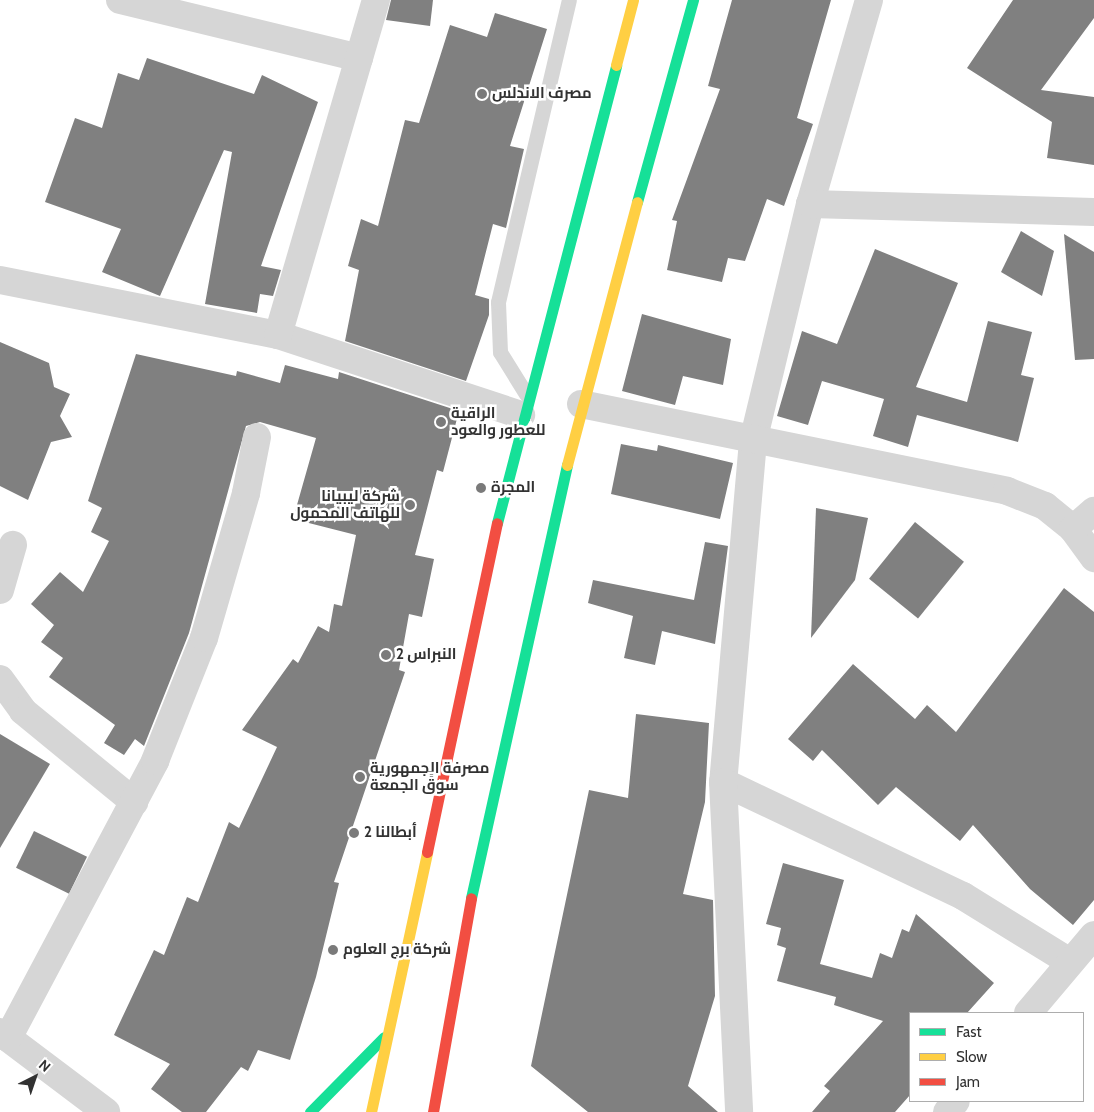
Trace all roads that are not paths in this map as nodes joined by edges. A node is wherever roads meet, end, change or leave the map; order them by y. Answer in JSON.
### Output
{"nodes":[{"id":1,"x":120,"y":0,"type":"edge"},
{"id":2,"x":376,"y":0,"type":"edge"},
{"id":3,"x":569,"y":0,"type":"edge"},
{"id":4,"x":633,"y":0,"type":"edge"},
{"id":5,"x":693,"y":0,"type":"edge"},
{"id":6,"x":869,"y":0,"type":"edge"},
{"id":7,"x":359,"y":58,"type":"junction"},
{"id":8,"x":810,"y":204,"type":"junction"},
{"id":9,"x":1094,"y":212,"type":"edge"},
{"id":10,"x":0,"y":280,"type":"edge"},
{"id":11,"x":278,"y":335,"type":"junction"},
{"id":12,"x":524,"y":404,"type":"junction"},
{"id":13,"x":581,"y":404,"type":"junction"},
{"id":14,"x":257,"y":437,"type":"dead end"},
{"id":15,"x":753,"y":440,"type":"junction"},
{"id":16,"x":1094,"y":511,"type":"edge"},
{"id":17,"x":1073,"y":529,"type":"junction"},
{"id":18,"x":13,"y":545,"type":"dead end"},
{"id":19,"x":1094,"y":558,"type":"edge"},
{"id":20,"x":0,"y":590,"type":"edge"},
{"id":21,"x":0,"y":679,"type":"edge"},
{"id":22,"x":723,"y":782,"type":"junction"},
{"id":23,"x":134,"y":802,"type":"junction"},
{"id":24,"x":1094,"y":935,"type":"edge"},
{"id":25,"x":1070,"y":962,"type":"junction"},
{"id":26,"x":1029,"y":1012,"type":"edge"},
{"id":27,"x":4,"y":1035,"type":"edge"},
{"id":28,"x":384,"y":1037,"type":"junction"},
{"id":29,"x":955,"y":1102,"type":"edge"},
{"id":30,"x":106,"y":1112,"type":"edge"},
{"id":31,"x":310,"y":1112,"type":"edge"},
{"id":32,"x":371,"y":1112,"type":"edge"},
{"id":33,"x":433,"y":1112,"type":"edge"},
{"id":34,"x":739,"y":1112,"type":"edge"},
{"id":35,"x":947,"y":1112,"type":"edge"}],
"edges":[{"from":1,"to":7,"type":"street"},
{"from":2,"to":7,"type":"street"},
{"from":3,"to":12,"type":"lane"},
{"from":4,"to":12,"type":"main road"},
{"from":5,"to":13,"type":"main road"},
{"from":6,"to":8,"type":"street"},
{"from":7,"to":11,"type":"street"},
{"from":8,"to":9,"type":"street"},
{"from":8,"to":15,"type":"street"},
{"from":10,"to":11,"type":"street"},
{"from":11,"to":12,"type":"street"},
{"from":12,"to":28,"type":"main road"},
{"from":13,"to":15,"type":"street"},
{"from":13,"to":33,"type":"main road"},
{"from":14,"to":23,"type":"street"},
{"from":15,"to":17,"type":"street"},
{"from":15,"to":22,"type":"street"},
{"from":16,"to":17,"type":"street"},
{"from":17,"to":19,"type":"street"},
{"from":18,"to":20,"type":"street"},
{"from":21,"to":23,"type":"street"},
{"from":22,"to":25,"type":"street"},
{"from":22,"to":34,"type":"street"},
{"from":23,"to":27,"type":"street"},
{"from":24,"to":25,"type":"street"},
{"from":25,"to":26,"type":"street"},
{"from":27,"to":30,"type":"street"},
{"from":28,"to":31,"type":"main road"},
{"from":28,"to":32,"type":"main road"},
{"from":29,"to":35,"type":"street"}]}
